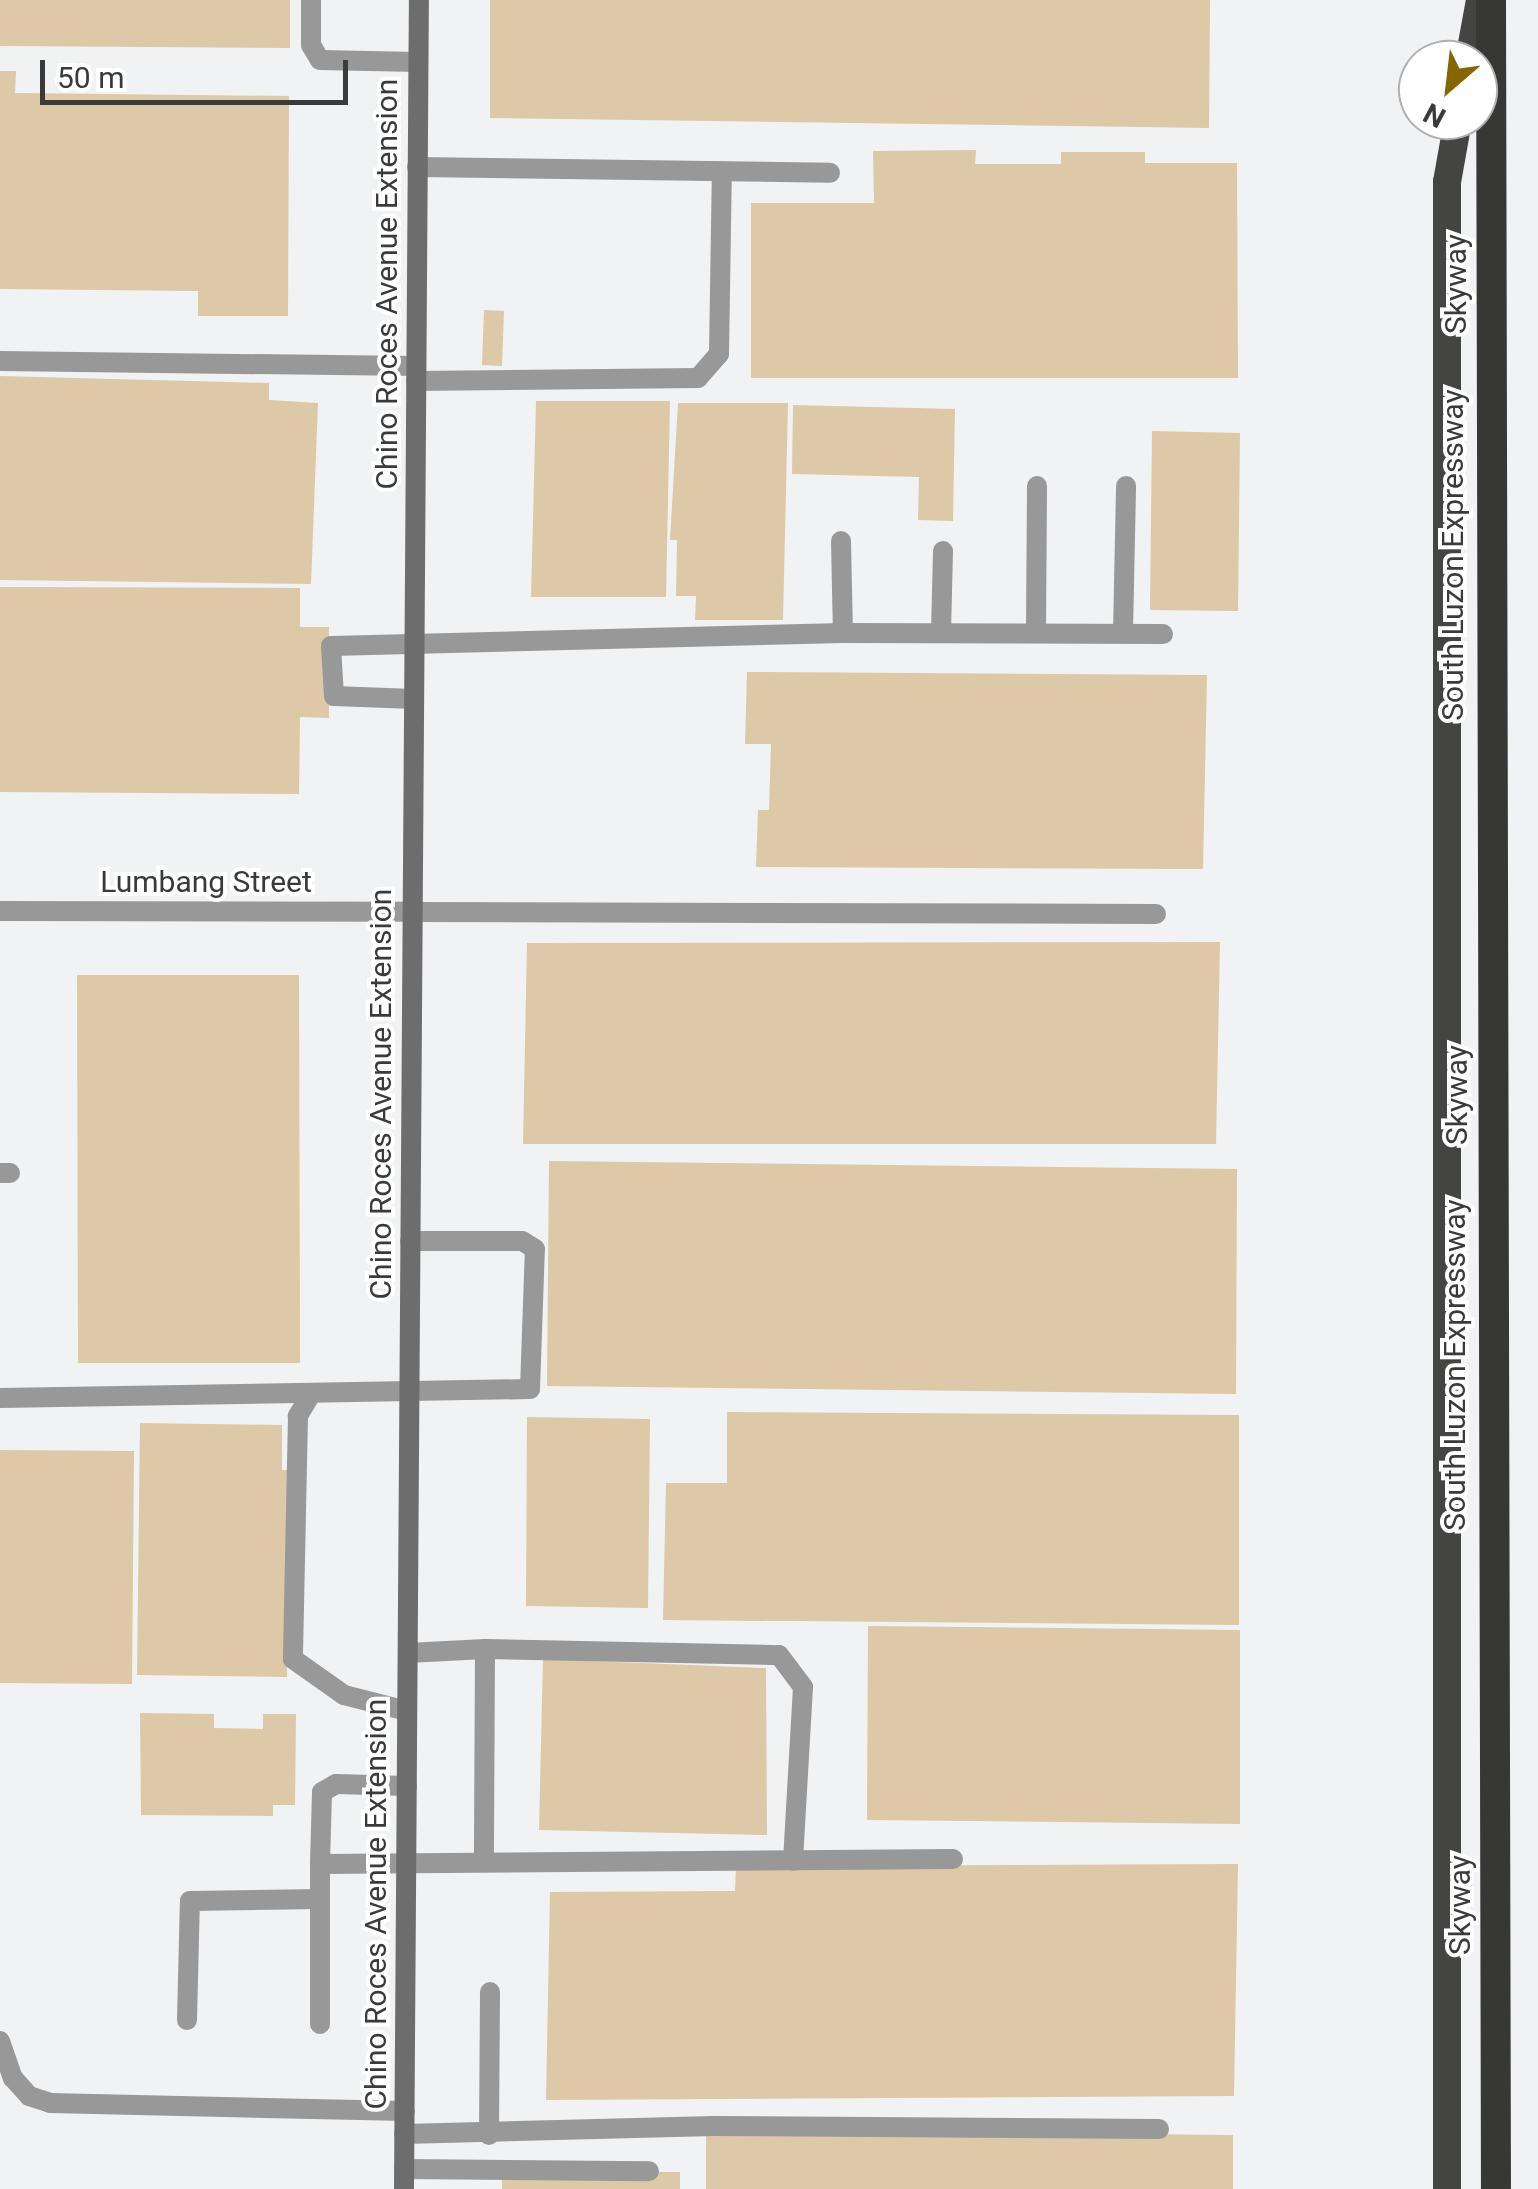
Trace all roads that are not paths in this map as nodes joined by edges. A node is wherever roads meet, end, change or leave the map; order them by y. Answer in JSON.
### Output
{"nodes":[{"id":1,"x":311,"y":0,"type":"edge"},
{"id":2,"x":419,"y":0,"type":"edge"},
{"id":3,"x":1485,"y":0,"type":"edge"},
{"id":4,"x":1474,"y":40,"type":"edge"},
{"id":5,"x":418,"y":62,"type":"junction"},
{"id":6,"x":1454,"y":140,"type":"edge"},
{"id":7,"x":417,"y":167,"type":"junction"},
{"id":8,"x":722,"y":172,"type":"junction"},
{"id":9,"x":830,"y":172,"type":"dead end"},
{"id":10,"x":0,"y":361,"type":"edge"},
{"id":11,"x":416,"y":373,"type":"junction"},
{"id":12,"x":1038,"y":486,"type":"dead end"},
{"id":13,"x":1126,"y":486,"type":"dead end"},
{"id":14,"x":841,"y":541,"type":"dead end"},
{"id":15,"x":943,"y":551,"type":"dead end"},
{"id":16,"x":1036,"y":630,"type":"junction"},
{"id":17,"x":1122,"y":632,"type":"junction"},
{"id":18,"x":843,"y":633,"type":"junction"},
{"id":19,"x":941,"y":633,"type":"junction"},
{"id":20,"x":1163,"y":634,"type":"dead end"},
{"id":21,"x":414,"y":641,"type":"junction"},
{"id":22,"x":414,"y":699,"type":"junction"},
{"id":23,"x":0,"y":912,"type":"edge"},
{"id":24,"x":412,"y":912,"type":"junction"},
{"id":25,"x":1156,"y":914,"type":"dead end"},
{"id":26,"x":410,"y":1240,"type":"junction"},
{"id":27,"x":310,"y":1394,"type":"junction"},
{"id":28,"x":409,"y":1394,"type":"junction"},
{"id":29,"x":0,"y":1398,"type":"edge"},
{"id":30,"x":485,"y":1650,"type":"junction"},
{"id":31,"x":408,"y":1653,"type":"junction"},
{"id":32,"x":407,"y":1711,"type":"junction"},
{"id":33,"x":407,"y":1786,"type":"junction"},
{"id":34,"x":953,"y":1859,"type":"dead end"},
{"id":35,"x":794,"y":1860,"type":"junction"},
{"id":36,"x":484,"y":1861,"type":"junction"},
{"id":37,"x":320,"y":1864,"type":"junction"},
{"id":38,"x":407,"y":1864,"type":"junction"},
{"id":39,"x":320,"y":1899,"type":"junction"},
{"id":40,"x":490,"y":1992,"type":"dead end"},
{"id":41,"x":187,"y":2020,"type":"dead end"},
{"id":42,"x":320,"y":2024,"type":"dead end"},
{"id":43,"x":0,"y":2041,"type":"edge"},
{"id":44,"x":405,"y":2110,"type":"junction"},
{"id":45,"x":1159,"y":2129,"type":"dead end"},
{"id":46,"x":404,"y":2134,"type":"junction"},
{"id":47,"x":489,"y":2135,"type":"junction"},
{"id":48,"x":648,"y":2172,"type":"dead end"},
{"id":49,"x":404,"y":2179,"type":"edge"},
{"id":50,"x":1447,"y":2189,"type":"edge"},
{"id":51,"x":1493,"y":2189,"type":"edge"}],
"edges":[{"from":1,"to":5,"type":"street"},
{"from":2,"to":5,"type":"main road","name":"Chino Roces Avenue Extension"},
{"from":3,"to":4,"type":"highway"},
{"from":3,"to":51,"type":"highway","name":"Skyway"},
{"from":5,"to":7,"type":"main road","name":"Chino Roces Avenue Extension"},
{"from":6,"to":50,"type":"highway"},
{"from":7,"to":8,"type":"street"},
{"from":7,"to":11,"type":"main road","name":"Chino Roces Avenue Extension"},
{"from":8,"to":9,"type":"street"},
{"from":8,"to":11,"type":"street"},
{"from":10,"to":11,"type":"street"},
{"from":11,"to":21,"type":"main road","name":"Chino Roces Avenue Extension"},
{"from":12,"to":16,"type":"street"},
{"from":13,"to":17,"type":"street"},
{"from":14,"to":18,"type":"street"},
{"from":15,"to":19,"type":"street"},
{"from":16,"to":17,"type":"street"},
{"from":16,"to":19,"type":"street"},
{"from":17,"to":20,"type":"street"},
{"from":18,"to":19,"type":"street"},
{"from":18,"to":21,"type":"street"},
{"from":21,"to":22,"type":"main road","name":"Chino Roces Avenue Extension"},
{"from":21,"to":22,"type":"street"},
{"from":22,"to":24,"type":"main road","name":"Chino Roces Avenue Extension"},
{"from":23,"to":24,"type":"street","name":"Lumbang Street"},
{"from":24,"to":25,"type":"street","name":"Lumbang Street"},
{"from":24,"to":26,"type":"main road","name":"Chino Roces Avenue Extension"},
{"from":26,"to":28,"type":"main road","name":"Chino Roces Avenue Extension"},
{"from":26,"to":28,"type":"street"},
{"from":27,"to":28,"type":"street"},
{"from":27,"to":29,"type":"street"},
{"from":27,"to":32,"type":"street"},
{"from":28,"to":31,"type":"main road","name":"Chino Roces Avenue Extension"},
{"from":30,"to":31,"type":"street"},
{"from":30,"to":35,"type":"street"},
{"from":30,"to":36,"type":"street"},
{"from":31,"to":32,"type":"main road","name":"Chino Roces Avenue Extension"},
{"from":32,"to":33,"type":"main road","name":"Chino Roces Avenue Extension"},
{"from":33,"to":37,"type":"street"},
{"from":33,"to":38,"type":"main road","name":"Chino Roces Avenue Extension"},
{"from":34,"to":35,"type":"street"},
{"from":35,"to":36,"type":"street"},
{"from":36,"to":38,"type":"street"},
{"from":37,"to":38,"type":"street"},
{"from":37,"to":39,"type":"street"},
{"from":38,"to":44,"type":"main road","name":"Chino Roces Avenue Extension"},
{"from":39,"to":41,"type":"street"},
{"from":39,"to":42,"type":"street"},
{"from":40,"to":47,"type":"street"},
{"from":43,"to":44,"type":"street"},
{"from":44,"to":46,"type":"main road","name":"Chino Roces Avenue Extension"},
{"from":45,"to":47,"type":"street"},
{"from":46,"to":47,"type":"street"},
{"from":46,"to":49,"type":"main road","name":"Chino Roces Avenue Extension"},
{"from":48,"to":49,"type":"street"}]}
